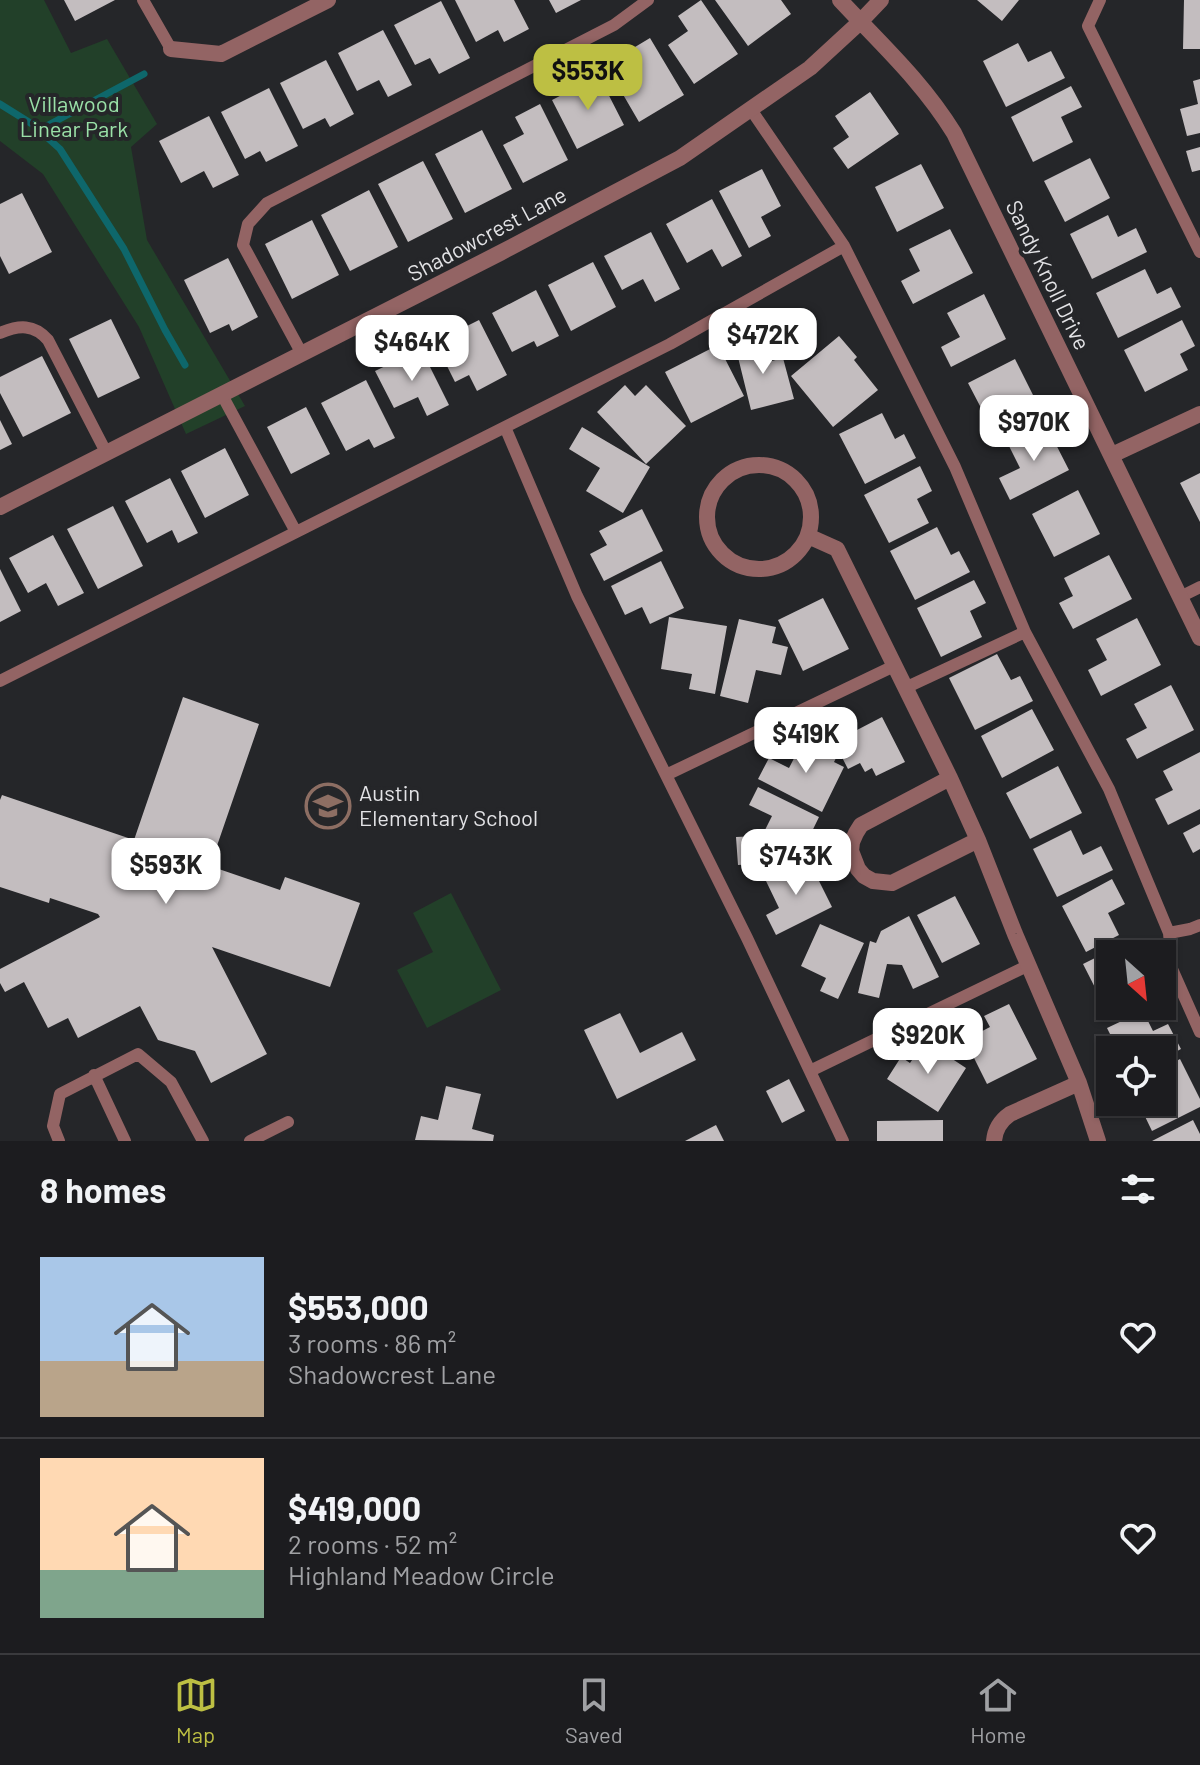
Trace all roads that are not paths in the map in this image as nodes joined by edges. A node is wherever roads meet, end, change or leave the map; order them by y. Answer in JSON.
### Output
{"nodes":[{"id":1,"x":143,"y":0,"type":"edge"},
{"id":2,"x":328,"y":0,"type":"edge"},
{"id":3,"x":648,"y":0,"type":"edge"},
{"id":4,"x":840,"y":0,"type":"edge"},
{"id":5,"x":881,"y":0,"type":"edge"},
{"id":6,"x":1100,"y":0,"type":"edge"},
{"id":7,"x":860,"y":22,"type":"junction"},
{"id":8,"x":171,"y":49,"type":"joint"},
{"id":9,"x":750,"y":108,"type":"junction"},
{"id":10,"x":844,"y":246,"type":"junction"},
{"id":11,"x":1200,"y":252,"type":"edge"},
{"id":12,"x":0,"y":333,"type":"edge"},
{"id":13,"x":302,"y":354,"type":"junction"},
{"id":14,"x":222,"y":395,"type":"junction"},
{"id":15,"x":1200,"y":414,"type":"edge"},
{"id":16,"x":505,"y":427,"type":"junction"},
{"id":17,"x":107,"y":454,"type":"junction"},
{"id":18,"x":1112,"y":455,"type":"junction"},
{"id":19,"x":0,"y":507,"type":"edge"},
{"id":20,"x":296,"y":532,"type":"junction"},
{"id":21,"x":808,"y":536,"type":"junction"},
{"id":22,"x":1200,"y":587,"type":"edge"},
{"id":23,"x":1180,"y":597,"type":"junction"},
{"id":24,"x":1025,"y":632,"type":"junction"},
{"id":25,"x":1200,"y":638,"type":"edge"},
{"id":26,"x":894,"y":666,"type":"junction"},
{"id":27,"x":0,"y":681,"type":"edge"},
{"id":28,"x":905,"y":688,"type":"junction"},
{"id":29,"x":666,"y":775,"type":"junction"},
{"id":30,"x":950,"y":778,"type":"junction"},
{"id":31,"x":978,"y":840,"type":"junction"},
{"id":32,"x":1200,"y":925,"type":"edge"},
{"id":33,"x":1169,"y":933,"type":"junction"},
{"id":34,"x":1029,"y":965,"type":"junction"},
{"id":35,"x":1200,"y":1032,"type":"edge"},
{"id":36,"x":810,"y":1071,"type":"junction"},
{"id":37,"x":94,"y":1075,"type":"junction"},
{"id":38,"x":1079,"y":1083,"type":"junction"},
{"id":39,"x":288,"y":1122,"type":"dead end"},
{"id":40,"x":59,"y":1141,"type":"edge"},
{"id":41,"x":125,"y":1141,"type":"edge"},
{"id":42,"x":203,"y":1141,"type":"edge"},
{"id":43,"x":250,"y":1141,"type":"edge"},
{"id":44,"x":843,"y":1141,"type":"edge"},
{"id":45,"x":994,"y":1141,"type":"edge"},
{"id":46,"x":1098,"y":1141,"type":"edge"}],
"edges":[{"from":1,"to":8,"type":"lane"},
{"from":2,"to":8,"type":"street"},
{"from":3,"to":13,"type":"lane"},
{"from":4,"to":7,"type":"street","name":"Sandy Knoll Drive"},
{"from":5,"to":7,"type":"street","name":"Shadowcrest Lane"},
{"from":6,"to":11,"type":"lane"},
{"from":7,"to":9,"type":"street","name":"Shadowcrest Lane"},
{"from":7,"to":18,"type":"street","name":"Sandy Knoll Drive"},
{"from":9,"to":10,"type":"lane"},
{"from":9,"to":13,"type":"street","name":"Shadowcrest Lane"},
{"from":10,"to":16,"type":"lane"},
{"from":10,"to":24,"type":"lane"},
{"from":12,"to":17,"type":"lane"},
{"from":13,"to":14,"type":"street","name":"Shadowcrest Lane"},
{"from":14,"to":17,"type":"street","name":"Shadowcrest Lane"},
{"from":14,"to":20,"type":"lane"},
{"from":15,"to":18,"type":"street"},
{"from":16,"to":20,"type":"lane"},
{"from":16,"to":29,"type":"lane"},
{"from":17,"to":19,"type":"street","name":"Shadowcrest Lane"},
{"from":18,"to":23,"type":"street","name":"Sandy Knoll Drive"},
{"from":20,"to":27,"type":"lane"},
{"from":21,"to":21,"type":"street"},
{"from":21,"to":26,"type":"street"},
{"from":22,"to":23,"type":"lane"},
{"from":23,"to":25,"type":"street","name":"Sandy Knoll Drive"},
{"from":24,"to":28,"type":"lane"},
{"from":24,"to":33,"type":"lane"},
{"from":26,"to":28,"type":"street"},
{"from":26,"to":29,"type":"lane"},
{"from":28,"to":30,"type":"street"},
{"from":29,"to":36,"type":"lane"},
{"from":30,"to":31,"type":"street"},
{"from":30,"to":31,"type":"street"},
{"from":31,"to":34,"type":"street"},
{"from":32,"to":33,"type":"lane"},
{"from":33,"to":35,"type":"lane"},
{"from":34,"to":36,"type":"lane"},
{"from":34,"to":38,"type":"street"},
{"from":36,"to":44,"type":"lane"},
{"from":37,"to":40,"type":"lane"},
{"from":37,"to":41,"type":"lane"},
{"from":37,"to":42,"type":"lane"},
{"from":38,"to":45,"type":"street"},
{"from":38,"to":46,"type":"street"},
{"from":39,"to":43,"type":"lane"}]}
